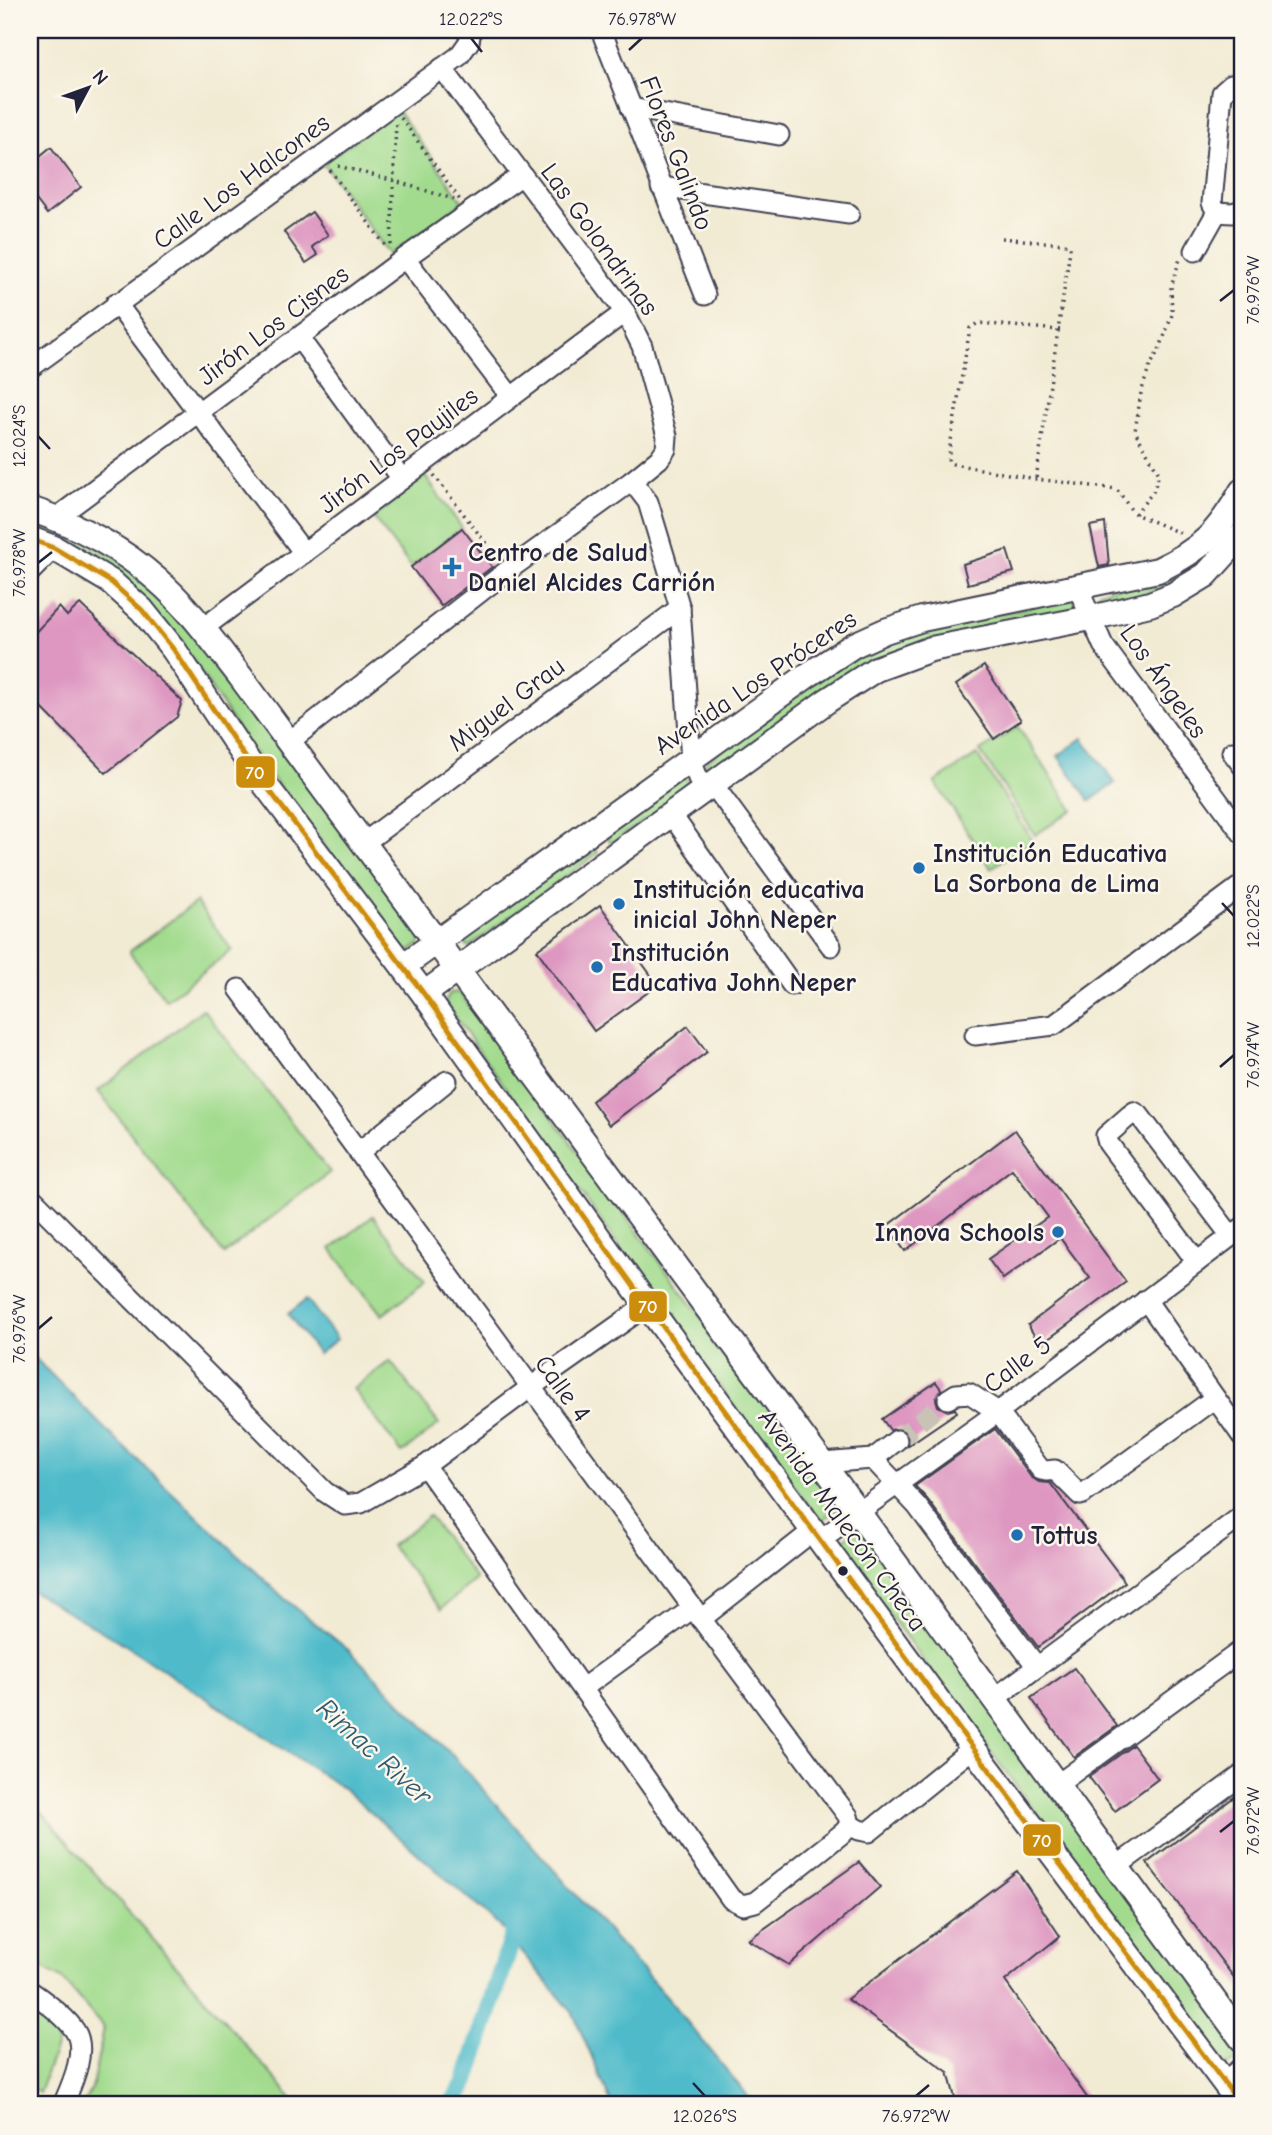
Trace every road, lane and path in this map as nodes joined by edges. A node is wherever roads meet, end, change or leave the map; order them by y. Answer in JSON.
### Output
{"nodes":[{"id":1,"x":471,"y":30,"type":"edge"},
{"id":2,"x":601,"y":30,"type":"edge"},
{"id":3,"x":442,"y":68,"type":"junction"},
{"id":4,"x":1242,"y":83,"type":"edge"},
{"id":5,"x":631,"y":108,"type":"junction"},
{"id":6,"x":779,"y":135,"type":"dead end"},
{"id":7,"x":522,"y":175,"type":"junction"},
{"id":8,"x":395,"y":181,"type":"junction"},
{"id":9,"x":662,"y":187,"type":"junction"},
{"id":10,"x":461,"y":201,"type":"junction"},
{"id":11,"x":451,"y":209,"type":"dead end"},
{"id":12,"x":1242,"y":210,"type":"edge"},
{"id":13,"x":1217,"y":212,"type":"junction"},
{"id":14,"x":849,"y":214,"type":"dead end"},
{"id":15,"x":1002,"y":238,"type":"dead end"},
{"id":16,"x":1189,"y":250,"type":"joint"},
{"id":17,"x":405,"y":258,"type":"junction"},
{"id":18,"x":705,"y":295,"type":"dead end"},
{"id":19,"x":116,"y":303,"type":"junction"},
{"id":20,"x":625,"y":312,"type":"junction"},
{"id":21,"x":1060,"y":330,"type":"junction"},
{"id":22,"x":299,"y":338,"type":"junction"},
{"id":23,"x":30,"y":368,"type":"edge"},
{"id":24,"x":511,"y":397,"type":"junction"},
{"id":25,"x":199,"y":412,"type":"junction"},
{"id":26,"x":424,"y":463,"type":"junction"},
{"id":27,"x":402,"y":479,"type":"junction"},
{"id":28,"x":1036,"y":479,"type":"junction"},
{"id":29,"x":632,"y":481,"type":"junction"},
{"id":30,"x":1242,"y":491,"type":"edge"},
{"id":31,"x":30,"y":509,"type":"edge"},
{"id":32,"x":1135,"y":514,"type":"junction"},
{"id":33,"x":56,"y":518,"type":"junction"},
{"id":34,"x":1242,"y":536,"type":"edge"},
{"id":35,"x":30,"y":539,"type":"edge"},
{"id":36,"x":1205,"y":542,"type":"junction"},
{"id":37,"x":54,"y":548,"type":"junction"},
{"id":38,"x":304,"y":553,"type":"junction"},
{"id":39,"x":507,"y":571,"type":"junction"},
{"id":40,"x":30,"y":572,"type":"edge"},
{"id":41,"x":1078,"y":588,"type":"junction"},
{"id":42,"x":680,"y":607,"type":"junction"},
{"id":43,"x":1091,"y":618,"type":"junction"},
{"id":44,"x":202,"y":629,"type":"junction"},
{"id":45,"x":290,"y":741,"type":"junction"},
{"id":46,"x":691,"y":760,"type":"junction"},
{"id":47,"x":708,"y":787,"type":"junction"},
{"id":48,"x":671,"y":814,"type":"junction"},
{"id":49,"x":1239,"y":822,"type":"edge"},
{"id":50,"x":593,"y":830,"type":"junction"},
{"id":51,"x":365,"y":842,"type":"junction"},
{"id":52,"x":611,"y":857,"type":"junction"},
{"id":53,"x":1242,"y":885,"type":"edge"},
{"id":54,"x":438,"y":942,"type":"junction"},
{"id":55,"x":831,"y":946,"type":"dead end"},
{"id":56,"x":403,"y":966,"type":"junction"},
{"id":57,"x":457,"y":968,"type":"junction"},
{"id":58,"x":792,"y":985,"type":"dead end"},
{"id":59,"x":239,"y":989,"type":"dead end"},
{"id":60,"x":424,"y":994,"type":"junction"},
{"id":61,"x":975,"y":1035,"type":"dead end"},
{"id":62,"x":447,"y":1081,"type":"dead end"},
{"id":63,"x":359,"y":1152,"type":"junction"},
{"id":64,"x":30,"y":1196,"type":"edge"},
{"id":65,"x":1237,"y":1232,"type":"edge"},
{"id":66,"x":1196,"y":1262,"type":"junction"},
{"id":67,"x":1146,"y":1300,"type":"junction"},
{"id":68,"x":647,"y":1305,"type":"junction"},
{"id":69,"x":531,"y":1387,"type":"junction"},
{"id":70,"x":1215,"y":1398,"type":"junction"},
{"id":71,"x":948,"y":1399,"type":"tunnel mouth"},
{"id":72,"x":998,"y":1412,"type":"junction"},
{"id":73,"x":1242,"y":1436,"type":"edge"},
{"id":74,"x":897,"y":1440,"type":"tunnel mouth"},
{"id":75,"x":873,"y":1459,"type":"junction"},
{"id":76,"x":822,"y":1463,"type":"junction"},
{"id":77,"x":425,"y":1466,"type":"junction"},
{"id":78,"x":896,"y":1483,"type":"junction"},
{"id":79,"x":858,"y":1512,"type":"junction"},
{"id":80,"x":1242,"y":1516,"type":"edge"},
{"id":81,"x":817,"y":1535,"type":"junction"},
{"id":82,"x":697,"y":1614,"type":"junction"},
{"id":83,"x":1242,"y":1650,"type":"edge"},
{"id":84,"x":1037,"y":1667,"type":"junction"},
{"id":85,"x":583,"y":1688,"type":"junction"},
{"id":86,"x":995,"y":1698,"type":"junction"},
{"id":87,"x":974,"y":1748,"type":"junction"},
{"id":88,"x":1242,"y":1775,"type":"edge"},
{"id":89,"x":1058,"y":1784,"type":"junction"},
{"id":90,"x":849,"y":1820,"type":"junction"},
{"id":91,"x":1117,"y":1866,"type":"junction"},
{"id":92,"x":30,"y":1991,"type":"edge"},
{"id":93,"x":1242,"y":2039,"type":"edge"},
{"id":94,"x":1233,"y":2074,"type":"edge"},
{"id":95,"x":62,"y":2105,"type":"edge"},
{"id":96,"x":1241,"y":2105,"type":"edge"}],
"edges":[{"from":1,"to":3,"type":"street","name":"Calle Los Halcones"},
{"from":2,"to":5,"type":"street","name":"Flores Galindo"},
{"from":3,"to":7,"type":"street","name":"Las Golondrinas"},
{"from":3,"to":19,"type":"street","name":"Calle Los Halcones"},
{"from":4,"to":13,"type":"street"},
{"from":5,"to":6,"type":"street"},
{"from":5,"to":9,"type":"street","name":"Flores Galindo"},
{"from":7,"to":17,"type":"street","name":"Jirón Los Cisnes"},
{"from":7,"to":20,"type":"street","name":"Las Golondrinas"},
{"from":8,"to":8,"type":"path"},
{"from":8,"to":10,"type":"path"},
{"from":8,"to":10,"type":"path"},
{"from":9,"to":14,"type":"street"},
{"from":9,"to":18,"type":"street","name":"Flores Galindo"},
{"from":10,"to":11,"type":"path"},
{"from":12,"to":13,"type":"street"},
{"from":13,"to":16,"type":"street"},
{"from":15,"to":21,"type":"path"},
{"from":16,"to":32,"type":"path"},
{"from":17,"to":22,"type":"street","name":"Jirón Los Cisnes"},
{"from":17,"to":24,"type":"street"},
{"from":19,"to":23,"type":"street","name":"Calle Los Halcones"},
{"from":19,"to":25,"type":"street"},
{"from":20,"to":24,"type":"street","name":"Jirón Los Paujiles"},
{"from":20,"to":29,"type":"street","name":"Las Golondrinas"},
{"from":21,"to":28,"type":"path"},
{"from":21,"to":28,"type":"path"},
{"from":22,"to":25,"type":"street","name":"Jirón Los Cisnes"},
{"from":22,"to":27,"type":"street"},
{"from":24,"to":26,"type":"street","name":"Jirón Los Paujiles"},
{"from":25,"to":33,"type":"street","name":"Jirón Los Cisnes"},
{"from":25,"to":38,"type":"street"},
{"from":26,"to":27,"type":"street","name":"Jirón Los Paujiles"},
{"from":26,"to":39,"type":"path"},
{"from":27,"to":38,"type":"street","name":"Jirón Los Paujiles"},
{"from":28,"to":32,"type":"path"},
{"from":29,"to":39,"type":"street"},
{"from":29,"to":42,"type":"street"},
{"from":30,"to":36,"type":"main road","name":"Avenida Los Próceres"},
{"from":31,"to":33,"type":"main road","name":"Avenida Malecón Checa"},
{"from":32,"to":36,"type":"path"},
{"from":33,"to":44,"type":"main road","name":"Avenida Malecón Checa"},
{"from":34,"to":43,"type":"main road"},
{"from":35,"to":37,"type":"main road","name":"Avenida Malecón Checa"},
{"from":36,"to":41,"type":"main road","name":"Avenida Los Próceres"},
{"from":37,"to":40,"type":"street"},
{"from":37,"to":56,"type":"main road","name":"Avenida Malecón Checa"},
{"from":38,"to":44,"type":"street","name":"Jirón Los Paujiles"},
{"from":39,"to":45,"type":"street"},
{"from":41,"to":43,"type":"street","name":"Los Ángeles"},
{"from":41,"to":46,"type":"main road","name":"Avenida Los Próceres"},
{"from":42,"to":46,"type":"street"},
{"from":42,"to":51,"type":"street","name":"Miguel Grau"},
{"from":43,"to":47,"type":"main road"},
{"from":43,"to":49,"type":"street","name":"Los Ángeles"},
{"from":44,"to":45,"type":"main road","name":"Avenida Malecón Checa"},
{"from":45,"to":51,"type":"main road","name":"Avenida Malecón Checa"},
{"from":46,"to":47,"type":"street"},
{"from":46,"to":50,"type":"main road","name":"Avenida Los Próceres"},
{"from":47,"to":48,"type":"main road"},
{"from":47,"to":55,"type":"street"},
{"from":48,"to":52,"type":"main road"},
{"from":48,"to":58,"type":"street"},
{"from":50,"to":52,"type":"main road"},
{"from":50,"to":54,"type":"main road","name":"Avenida Los Próceres"},
{"from":51,"to":54,"type":"main road","name":"Avenida Malecón Checa"},
{"from":52,"to":57,"type":"main road"},
{"from":53,"to":61,"type":"street"},
{"from":54,"to":56,"type":"main road","name":"Avenida Los Próceres"},
{"from":54,"to":57,"type":"main road","name":"Avenida Malecón Checa"},
{"from":56,"to":60,"type":"main road","name":"Avenida Malecón Checa"},
{"from":57,"to":60,"type":"main road"},
{"from":57,"to":76,"type":"main road","name":"Avenida Malecón Checa"},
{"from":59,"to":63,"type":"street","name":"Calle 4"},
{"from":60,"to":68,"type":"main road","name":"Avenida Malecón Checa"},
{"from":62,"to":63,"type":"street"},
{"from":63,"to":69,"type":"street","name":"Calle 4"},
{"from":64,"to":77,"type":"street"},
{"from":65,"to":66,"type":"street","name":"Calle 5"},
{"from":65,"to":66,"type":"street"},
{"from":66,"to":67,"type":"street","name":"Calle 5"},
{"from":67,"to":70,"type":"street"},
{"from":67,"to":72,"type":"street","name":"Calle 5"},
{"from":68,"to":69,"type":"street"},
{"from":68,"to":81,"type":"main road","name":"Avenida Malecón Checa"},
{"from":69,"to":77,"type":"street"},
{"from":69,"to":82,"type":"street","name":"Calle 4"},
{"from":70,"to":72,"type":"street"},
{"from":70,"to":73,"type":"street"},
{"from":71,"to":72,"type":"street"},
{"from":72,"to":78,"type":"street","name":"Calle 5"},
{"from":74,"to":75,"type":"street"},
{"from":75,"to":76,"type":"street"},
{"from":75,"to":78,"type":"street"},
{"from":76,"to":79,"type":"main road","name":"Avenida Malecón Checa"},
{"from":77,"to":85,"type":"street"},
{"from":78,"to":79,"type":"street","name":"Calle 5"},
{"from":78,"to":84,"type":"street"},
{"from":79,"to":81,"type":"street","name":"Calle 5"},
{"from":79,"to":86,"type":"main road","name":"Avenida Malecón Checa"},
{"from":80,"to":84,"type":"street"},
{"from":81,"to":82,"type":"street","name":"Calle 5"},
{"from":81,"to":87,"type":"main road","name":"Avenida Malecón Checa"},
{"from":82,"to":85,"type":"street","name":"Calle 5"},
{"from":82,"to":90,"type":"street","name":"Calle 4"},
{"from":83,"to":89,"type":"street"},
{"from":84,"to":86,"type":"street"},
{"from":85,"to":90,"type":"street"},
{"from":86,"to":89,"type":"main road","name":"Avenida Malecón Checa"},
{"from":87,"to":90,"type":"street"},
{"from":87,"to":94,"type":"main road","name":"Avenida Malecón Checa"},
{"from":88,"to":91,"type":"street"},
{"from":89,"to":91,"type":"main road","name":"Avenida Malecón Checa"},
{"from":91,"to":93,"type":"main road","name":"Avenida Malecón Checa"},
{"from":92,"to":95,"type":"street"},
{"from":94,"to":96,"type":"main road","name":"Avenida Malecón Checa"}]}
